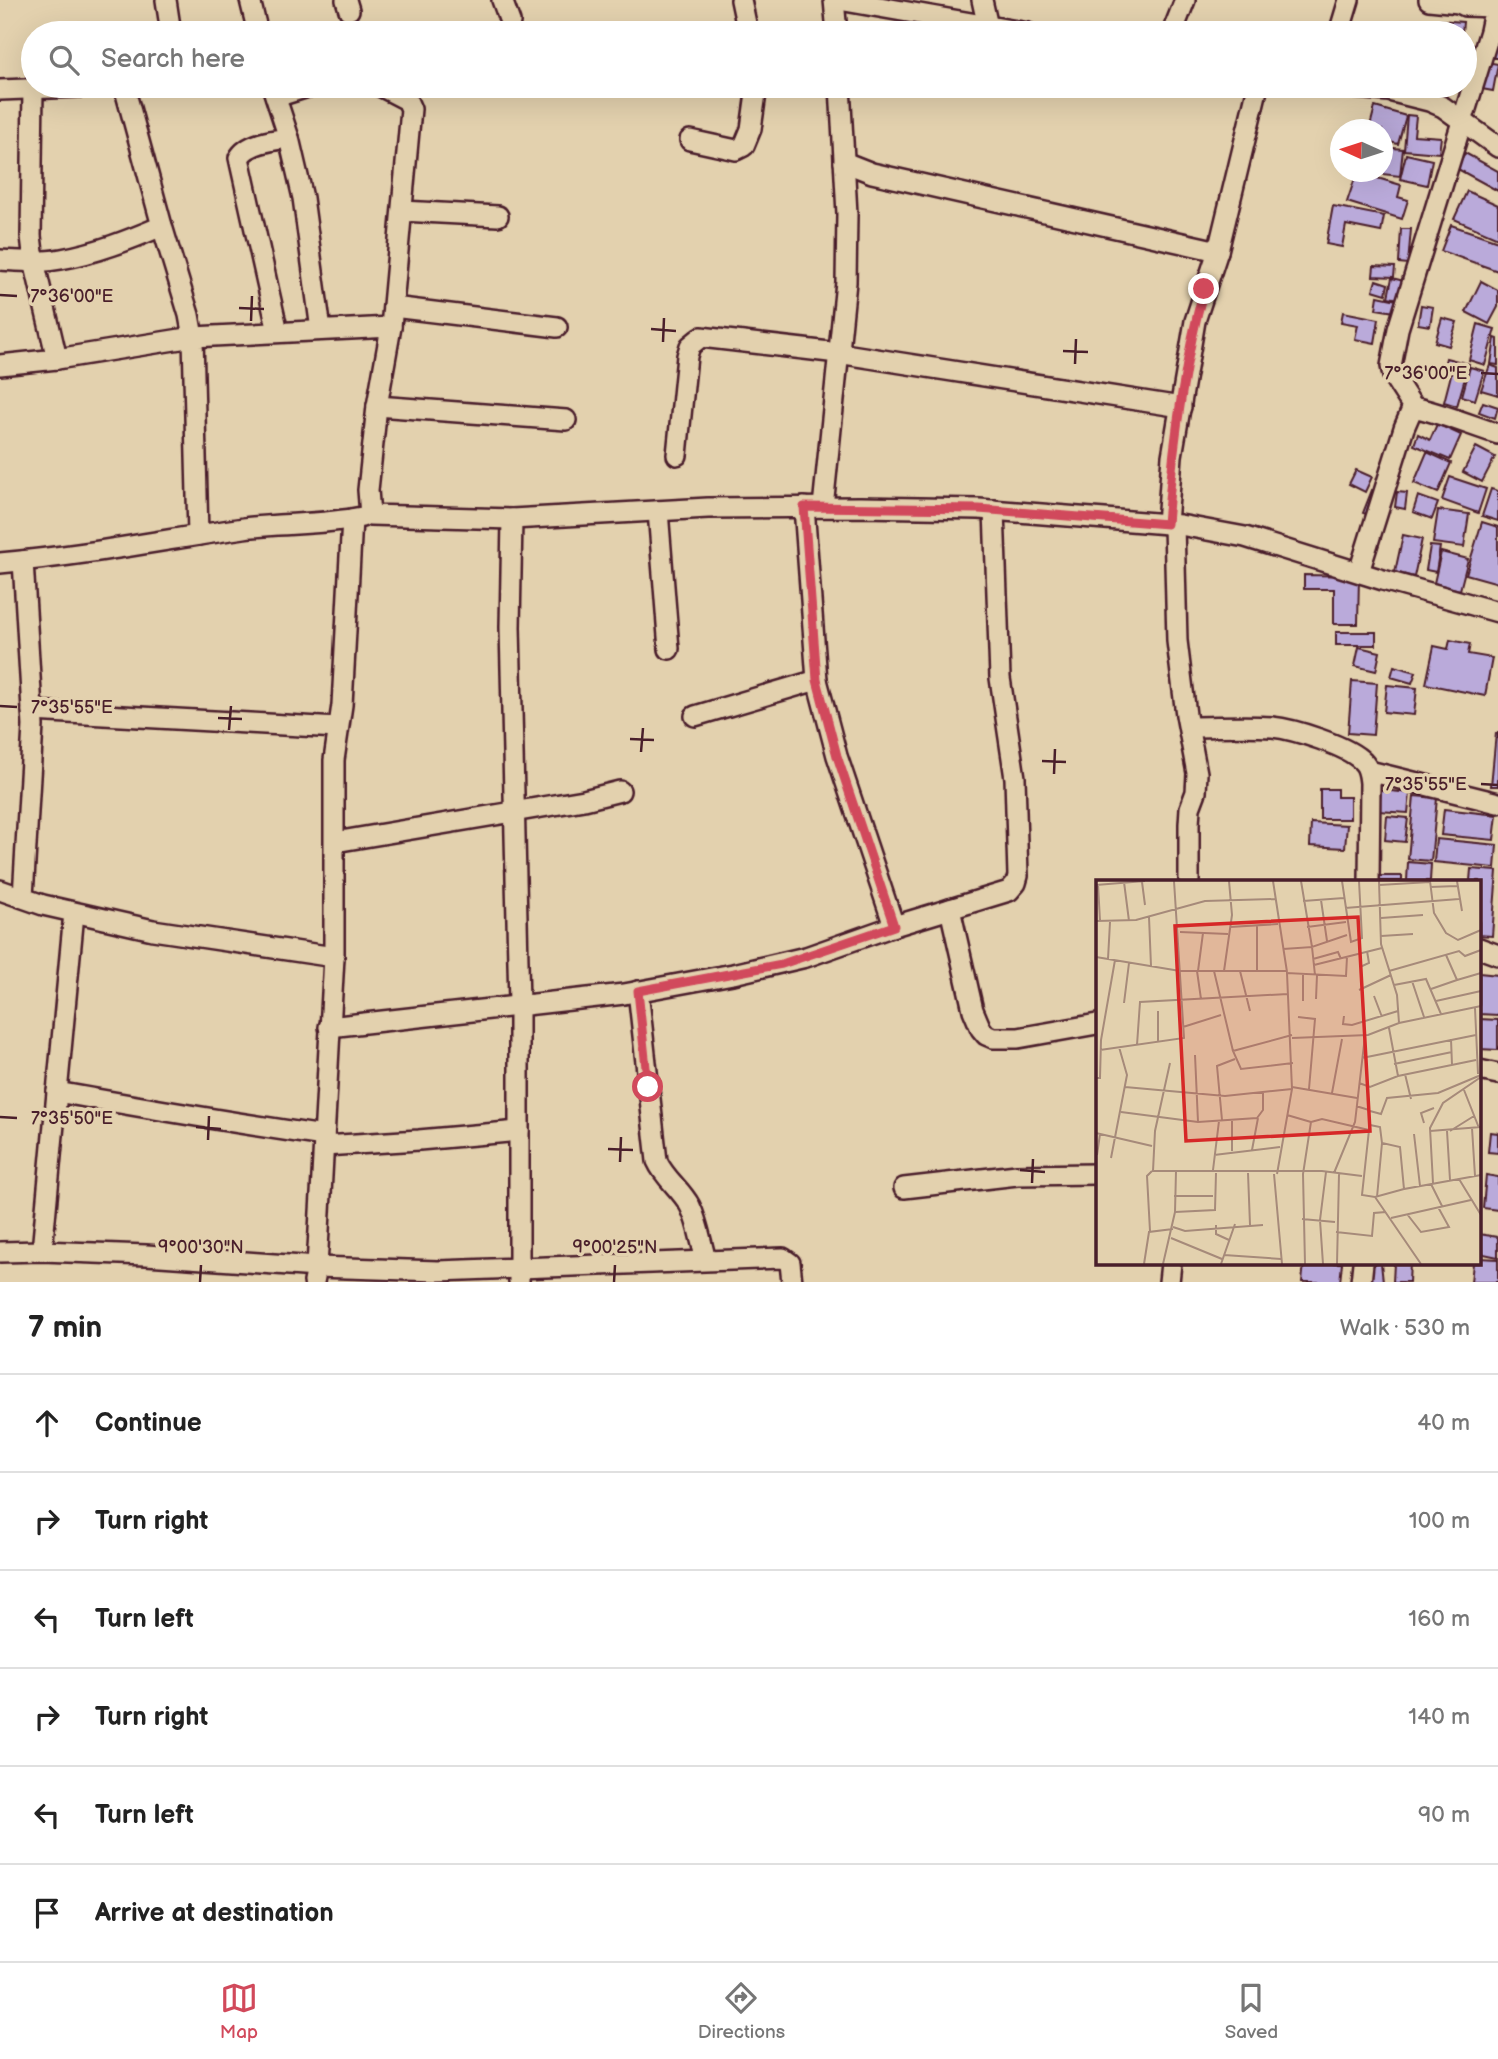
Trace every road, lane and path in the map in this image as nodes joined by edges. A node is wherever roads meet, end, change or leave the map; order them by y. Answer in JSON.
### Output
{"nodes":[{"id":1,"x":166,"y":0,"type":"edge"},
{"id":2,"x":250,"y":0,"type":"edge"},
{"id":3,"x":502,"y":0,"type":"edge"},
{"id":4,"x":741,"y":0,"type":"edge"},
{"id":5,"x":837,"y":0,"type":"edge"},
{"id":6,"x":982,"y":0,"type":"edge"},
{"id":7,"x":1185,"y":0,"type":"edge"},
{"id":8,"x":1349,"y":0,"type":"edge"},
{"id":9,"x":1429,"y":0,"type":"edge"},
{"id":10,"x":1458,"y":1,"type":"edge"},
{"id":11,"x":1496,"y":8,"type":"edge"},
{"id":12,"x":169,"y":21,"type":"edge"},
{"id":13,"x":255,"y":21,"type":"edge"},
{"id":14,"x":510,"y":21,"type":"edge"},
{"id":15,"x":745,"y":21,"type":"edge"},
{"id":16,"x":837,"y":21,"type":"edge"},
{"id":17,"x":954,"y":21,"type":"edge"},
{"id":18,"x":987,"y":21,"type":"edge"},
{"id":19,"x":1177,"y":21,"type":"edge"},
{"id":20,"x":1343,"y":21,"type":"edge"},
{"id":21,"x":1477,"y":73,"type":"edge"},
{"id":22,"x":21,"y":89,"type":"edge"},
{"id":23,"x":0,"y":90,"type":"edge"},
{"id":24,"x":33,"y":98,"type":"edge"},
{"id":25,"x":127,"y":98,"type":"edge"},
{"id":26,"x":276,"y":98,"type":"edge"},
{"id":27,"x":403,"y":98,"type":"edge"},
{"id":28,"x":755,"y":98,"type":"edge"},
{"id":29,"x":841,"y":98,"type":"edge"},
{"id":30,"x":1255,"y":98,"type":"edge"},
{"id":31,"x":1417,"y":98,"type":"edge"},
{"id":32,"x":1469,"y":98,"type":"edge"},
{"id":33,"x":1462,"y":121,"type":"junction"},
{"id":34,"x":289,"y":138,"type":"junction"},
{"id":35,"x":690,"y":139,"type":"dead end"},
{"id":36,"x":1498,"y":146,"type":"edge"},
{"id":37,"x":845,"y":162,"type":"junction"},
{"id":38,"x":402,"y":211,"type":"junction"},
{"id":39,"x":498,"y":216,"type":"dead end"},
{"id":40,"x":162,"y":226,"type":"junction"},
{"id":41,"x":1218,"y":251,"type":"junction"},
{"id":42,"x":0,"y":260,"type":"edge"},
{"id":43,"x":33,"y":261,"type":"junction"},
{"id":44,"x":393,"y":307,"type":"junction"},
{"id":45,"x":391,"y":327,"type":"junction"},
{"id":46,"x":557,"y":327,"type":"dead end"},
{"id":47,"x":321,"y":330,"type":"junction"},
{"id":48,"x":278,"y":332,"type":"junction"},
{"id":49,"x":193,"y":337,"type":"junction"},
{"id":50,"x":838,"y":353,"type":"junction"},
{"id":51,"x":57,"y":359,"type":"junction"},
{"id":52,"x":0,"y":365,"type":"edge"},
{"id":53,"x":377,"y":406,"type":"junction"},
{"id":54,"x":1181,"y":407,"type":"junction"},
{"id":55,"x":1413,"y":407,"type":"junction"},
{"id":56,"x":565,"y":420,"type":"dead end"},
{"id":57,"x":1498,"y":434,"type":"edge"},
{"id":58,"x":677,"y":455,"type":"dead end"},
{"id":59,"x":814,"y":507,"type":"junction"},
{"id":60,"x":994,"y":510,"type":"junction"},
{"id":61,"x":658,"y":511,"type":"junction"},
{"id":62,"x":361,"y":517,"type":"junction"},
{"id":63,"x":512,"y":519,"type":"junction"},
{"id":64,"x":1171,"y":525,"type":"junction"},
{"id":65,"x":198,"y":535,"type":"junction"},
{"id":66,"x":23,"y":561,"type":"junction"},
{"id":67,"x":0,"y":563,"type":"edge"},
{"id":68,"x":1359,"y":572,"type":"junction"},
{"id":69,"x":1498,"y":611,"type":"edge"},
{"id":70,"x":669,"y":649,"type":"dead end"},
{"id":71,"x":817,"y":680,"type":"junction"},
{"id":72,"x":32,"y":711,"type":"junction"},
{"id":73,"x":695,"y":716,"type":"dead end"},
{"id":74,"x":1189,"y":727,"type":"junction"},
{"id":75,"x":338,"y":728,"type":"junction"},
{"id":76,"x":1369,"y":771,"type":"junction"},
{"id":77,"x":621,"y":791,"type":"dead end"},
{"id":78,"x":1498,"y":803,"type":"edge"},
{"id":79,"x":515,"y":812,"type":"junction"},
{"id":80,"x":335,"y":842,"type":"junction"},
{"id":81,"x":1189,"y":880,"type":"edge"},
{"id":82,"x":1369,"y":880,"type":"edge"},
{"id":83,"x":0,"y":890,"type":"edge"},
{"id":84,"x":23,"y":897,"type":"junction"},
{"id":85,"x":950,"y":909,"type":"junction"},
{"id":86,"x":74,"y":913,"type":"junction"},
{"id":87,"x":894,"y":926,"type":"junction"},
{"id":88,"x":1480,"y":948,"type":"edge"},
{"id":89,"x":1498,"y":955,"type":"edge"},
{"id":90,"x":334,"y":957,"type":"junction"},
{"id":91,"x":638,"y":991,"type":"junction"},
{"id":92,"x":519,"y":1004,"type":"junction"},
{"id":93,"x":1096,"y":1024,"type":"edge"},
{"id":94,"x":329,"y":1027,"type":"junction"},
{"id":95,"x":1480,"y":1070,"type":"edge"},
{"id":96,"x":1498,"y":1074,"type":"edge"},
{"id":97,"x":57,"y":1092,"type":"junction"},
{"id":98,"x":519,"y":1131,"type":"junction"},
{"id":99,"x":324,"y":1141,"type":"junction"},
{"id":100,"x":1096,"y":1174,"type":"edge"},
{"id":101,"x":904,"y":1188,"type":"dead end"},
{"id":102,"x":42,"y":1251,"type":"junction"},
{"id":103,"x":0,"y":1252,"type":"edge"},
{"id":104,"x":706,"y":1260,"type":"junction"},
{"id":105,"x":316,"y":1274,"type":"edge"},
{"id":106,"x":519,"y":1275,"type":"edge"},
{"id":107,"x":792,"y":1282,"type":"edge"}],
"edges":[{"from":1,"to":12,"type":"street"},
{"from":2,"to":13,"type":"street"},
{"from":3,"to":14,"type":"street"},
{"from":4,"to":15,"type":"street"},
{"from":5,"to":16,"type":"street"},
{"from":5,"to":17,"type":"street"},
{"from":6,"to":18,"type":"street"},
{"from":7,"to":19,"type":"street"},
{"from":8,"to":20,"type":"street"},
{"from":9,"to":10,"type":"street"},
{"from":10,"to":11,"type":"street"},
{"from":11,"to":21,"type":"street"},
{"from":22,"to":23,"type":"street"},
{"from":24,"to":43,"type":"street"},
{"from":25,"to":40,"type":"street"},
{"from":26,"to":34,"type":"street"},
{"from":27,"to":38,"type":"street"},
{"from":28,"to":35,"type":"street"},
{"from":29,"to":37,"type":"street"},
{"from":30,"to":41,"type":"street"},
{"from":31,"to":33,"type":"street"},
{"from":32,"to":33,"type":"street"},
{"from":33,"to":36,"type":"street"},
{"from":33,"to":55,"type":"street"},
{"from":34,"to":47,"type":"street"},
{"from":34,"to":48,"type":"street"},
{"from":37,"to":41,"type":"street"},
{"from":37,"to":50,"type":"street"},
{"from":38,"to":39,"type":"street"},
{"from":38,"to":44,"type":"street"},
{"from":40,"to":43,"type":"street"},
{"from":40,"to":49,"type":"street"},
{"from":41,"to":54,"type":"street"},
{"from":42,"to":43,"type":"street"},
{"from":43,"to":51,"type":"street"},
{"from":44,"to":45,"type":"street"},
{"from":44,"to":46,"type":"street"},
{"from":45,"to":47,"type":"street"},
{"from":45,"to":53,"type":"street"},
{"from":47,"to":48,"type":"street"},
{"from":48,"to":49,"type":"street"},
{"from":49,"to":51,"type":"street"},
{"from":49,"to":65,"type":"street"},
{"from":50,"to":54,"type":"street"},
{"from":50,"to":58,"type":"street"},
{"from":50,"to":59,"type":"street"},
{"from":51,"to":52,"type":"street"},
{"from":53,"to":56,"type":"street"},
{"from":53,"to":62,"type":"street"},
{"from":54,"to":64,"type":"street"},
{"from":55,"to":57,"type":"street"},
{"from":55,"to":68,"type":"street"},
{"from":59,"to":60,"type":"street"},
{"from":59,"to":61,"type":"street"},
{"from":59,"to":71,"type":"street"},
{"from":60,"to":64,"type":"street"},
{"from":60,"to":85,"type":"street"},
{"from":61,"to":63,"type":"street"},
{"from":61,"to":70,"type":"street"},
{"from":62,"to":63,"type":"street"},
{"from":62,"to":65,"type":"street"},
{"from":62,"to":75,"type":"street"},
{"from":63,"to":79,"type":"street"},
{"from":64,"to":68,"type":"street"},
{"from":64,"to":74,"type":"street"},
{"from":65,"to":66,"type":"street"},
{"from":66,"to":67,"type":"street"},
{"from":66,"to":72,"type":"street"},
{"from":68,"to":69,"type":"street"},
{"from":71,"to":73,"type":"street"},
{"from":71,"to":87,"type":"street"},
{"from":72,"to":75,"type":"street"},
{"from":72,"to":84,"type":"street"},
{"from":74,"to":76,"type":"street"},
{"from":74,"to":81,"type":"street"},
{"from":75,"to":80,"type":"street"},
{"from":76,"to":78,"type":"street"},
{"from":76,"to":82,"type":"street"},
{"from":77,"to":79,"type":"street"},
{"from":79,"to":80,"type":"street"},
{"from":79,"to":92,"type":"street"},
{"from":80,"to":90,"type":"street"},
{"from":83,"to":84,"type":"street"},
{"from":84,"to":86,"type":"street"},
{"from":85,"to":87,"type":"street"},
{"from":85,"to":93,"type":"street"},
{"from":86,"to":90,"type":"street"},
{"from":86,"to":97,"type":"street"},
{"from":87,"to":91,"type":"street"},
{"from":88,"to":89,"type":"street"},
{"from":90,"to":94,"type":"street"},
{"from":91,"to":92,"type":"street"},
{"from":91,"to":104,"type":"street"},
{"from":92,"to":94,"type":"street"},
{"from":92,"to":98,"type":"street"},
{"from":94,"to":99,"type":"street"},
{"from":95,"to":96,"type":"street"},
{"from":97,"to":99,"type":"street"},
{"from":97,"to":102,"type":"street"},
{"from":98,"to":99,"type":"street"},
{"from":98,"to":106,"type":"street"},
{"from":99,"to":105,"type":"street"},
{"from":100,"to":101,"type":"street"},
{"from":102,"to":103,"type":"street"},
{"from":102,"to":105,"type":"street"},
{"from":104,"to":106,"type":"street"},
{"from":104,"to":107,"type":"street"},
{"from":105,"to":106,"type":"street"}]}
